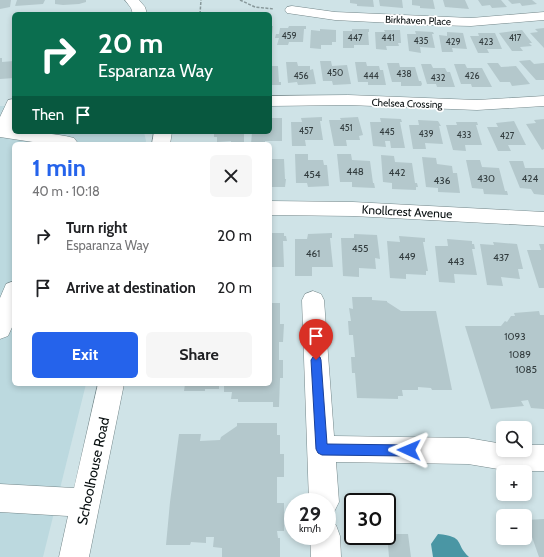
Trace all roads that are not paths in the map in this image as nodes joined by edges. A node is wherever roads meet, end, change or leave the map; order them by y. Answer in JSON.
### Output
{"nodes":[{"id":1,"x":132,"y":0,"type":"edge"},
{"id":2,"x":292,"y":10,"type":"dead end"},
{"id":3,"x":139,"y":12,"type":"edge"},
{"id":4,"x":544,"y":16,"type":"edge"},
{"id":5,"x":12,"y":98,"type":"edge"},
{"id":6,"x":0,"y":99,"type":"edge"},
{"id":7,"x":272,"y":101,"type":"edge"},
{"id":8,"x":544,"y":101,"type":"edge"},
{"id":9,"x":12,"y":109,"type":"edge"},
{"id":10,"x":12,"y":134,"type":"edge"},
{"id":11,"x":15,"y":134,"type":"edge"},
{"id":12,"x":68,"y":142,"type":"edge"},
{"id":13,"x":272,"y":208,"type":"edge"},
{"id":14,"x":544,"y":219,"type":"edge"},
{"id":15,"x":12,"y":296,"type":"edge"},
{"id":16,"x":313,"y":300,"type":"dead end"},
{"id":17,"x":0,"y":329,"type":"edge"},
{"id":18,"x":111,"y":386,"type":"edge"},
{"id":19,"x":322,"y":449,"type":"junction"},
{"id":20,"x":544,"y":458,"type":"edge"},
{"id":21,"x":324,"y":493,"type":"edge"},
{"id":22,"x":0,"y":498,"type":"edge"},
{"id":23,"x":86,"y":503,"type":"junction"},
{"id":24,"x":325,"y":545,"type":"edge"},
{"id":25,"x":74,"y":557,"type":"edge"},
{"id":26,"x":326,"y":557,"type":"edge"}],
"edges":[{"from":1,"to":3,"type":"street"},
{"from":2,"to":4,"type":"street","name":"Birkhaven Place"},
{"from":5,"to":6,"type":"street"},
{"from":7,"to":8,"type":"street","name":"Chelsea Crossing"},
{"from":9,"to":10,"type":"street"},
{"from":11,"to":12,"type":"street"},
{"from":13,"to":14,"type":"street","name":"Knollcrest Avenue"},
{"from":15,"to":17,"type":"street"},
{"from":16,"to":19,"type":"street"},
{"from":18,"to":23,"type":"street","name":"Schoolhouse Road"},
{"from":19,"to":20,"type":"street"},
{"from":19,"to":21,"type":"street"},
{"from":22,"to":23,"type":"street"},
{"from":23,"to":25,"type":"street","name":"Schoolhouse Road"},
{"from":24,"to":26,"type":"street"}]}
